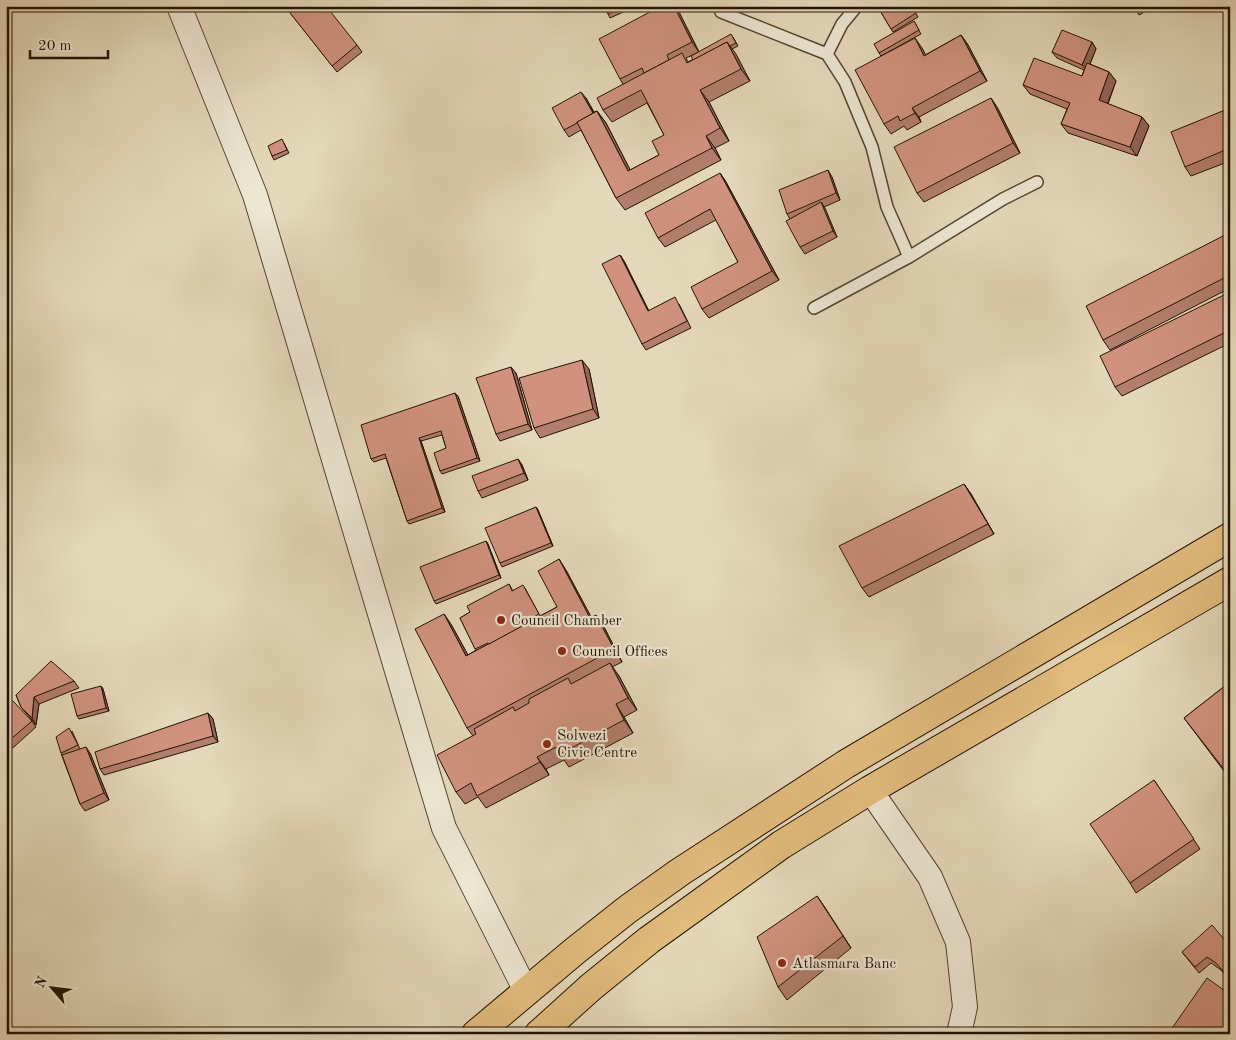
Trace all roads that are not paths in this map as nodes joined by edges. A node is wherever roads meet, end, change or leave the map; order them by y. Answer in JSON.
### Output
{"nodes":[{"id":1,"x":179,"y":6,"type":"edge"},
{"id":2,"x":857,"y":6,"type":"edge"},
{"id":3,"x":721,"y":12,"type":"dead end"},
{"id":4,"x":826,"y":54,"type":"junction"},
{"id":5,"x":1037,"y":182,"type":"dead end"},
{"id":6,"x":908,"y":257,"type":"junction"},
{"id":7,"x":814,"y":308,"type":"dead end"},
{"id":8,"x":1230,"y":537,"type":"edge"},
{"id":9,"x":1230,"y":581,"type":"edge"},
{"id":10,"x":870,"y":790,"type":"junction"},
{"id":11,"x":526,"y":991,"type":"junction"},
{"id":12,"x":476,"y":1034,"type":"edge"},
{"id":13,"x":538,"y":1034,"type":"edge"},
{"id":14,"x":958,"y":1034,"type":"edge"}],
"edges":[{"from":1,"to":11,"type":"street"},
{"from":2,"to":4,"type":"lane"},
{"from":3,"to":4,"type":"lane"},
{"from":4,"to":6,"type":"lane"},
{"from":5,"to":6,"type":"lane"},
{"from":6,"to":7,"type":"lane"},
{"from":8,"to":11,"type":"highway"},
{"from":9,"to":10,"type":"highway"},
{"from":10,"to":13,"type":"highway"},
{"from":10,"to":14,"type":"street"},
{"from":11,"to":12,"type":"highway"}]}
